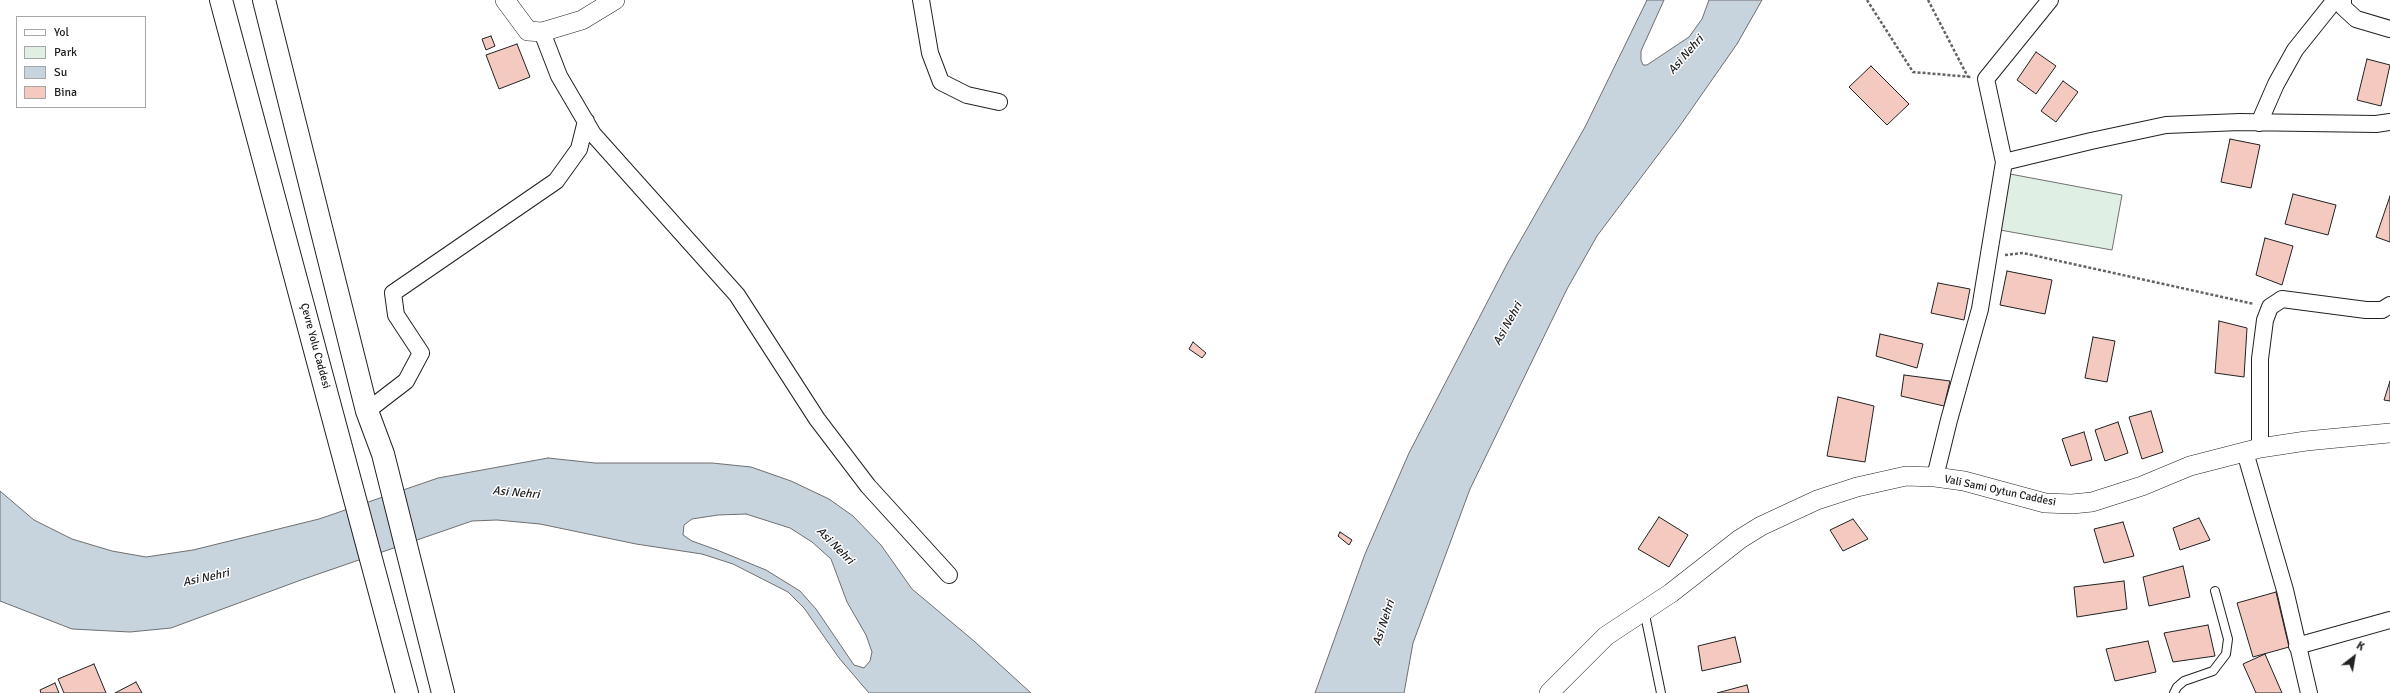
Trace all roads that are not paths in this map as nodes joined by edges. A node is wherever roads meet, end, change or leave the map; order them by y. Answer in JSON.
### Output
{"nodes":[{"id":1,"x":221,"y":0,"type":"edge"},
{"id":2,"x":264,"y":0,"type":"edge"},
{"id":3,"x":505,"y":0,"type":"edge"},
{"id":4,"x":615,"y":0,"type":"edge"},
{"id":5,"x":921,"y":0,"type":"edge"},
{"id":6,"x":2050,"y":0,"type":"edge"},
{"id":7,"x":2335,"y":0,"type":"edge"},
{"id":8,"x":2343,"y":0,"type":"edge"},
{"id":9,"x":2390,"y":29,"type":"edge"},
{"id":10,"x":542,"y":32,"type":"junction"},
{"id":11,"x":999,"y":102,"type":"dead end"},
{"id":12,"x":586,"y":121,"type":"junction"},
{"id":13,"x":2390,"y":122,"type":"edge"},
{"id":14,"x":2259,"y":123,"type":"junction"},
{"id":15,"x":2004,"y":162,"type":"junction"},
{"id":16,"x":2390,"y":305,"type":"edge"},
{"id":17,"x":367,"y":411,"type":"junction"},
{"id":18,"x":2390,"y":433,"type":"edge"},
{"id":19,"x":2252,"y":450,"type":"junction"},
{"id":20,"x":1935,"y":477,"type":"junction"},
{"id":21,"x":949,"y":575,"type":"dead end"},
{"id":22,"x":2214,"y":591,"type":"dead end"},
{"id":23,"x":1644,"y":609,"type":"junction"},
{"id":24,"x":2390,"y":620,"type":"edge"},
{"id":25,"x":2297,"y":646,"type":"junction"},
{"id":26,"x":407,"y":693,"type":"edge"},
{"id":27,"x":443,"y":693,"type":"edge"},
{"id":28,"x":1549,"y":693,"type":"edge"},
{"id":29,"x":1661,"y":693,"type":"edge"},
{"id":30,"x":2174,"y":693,"type":"edge"},
{"id":31,"x":2309,"y":693,"type":"edge"}],
"edges":[{"from":1,"to":26,"type":"highway","name":"Çevre Yolu Caddesi"},
{"from":2,"to":17,"type":"highway"},
{"from":3,"to":10,"type":"street"},
{"from":4,"to":10,"type":"street"},
{"from":5,"to":11,"type":"street"},
{"from":6,"to":15,"type":"street"},
{"from":7,"to":14,"type":"street"},
{"from":8,"to":9,"type":"street"},
{"from":10,"to":12,"type":"street"},
{"from":12,"to":17,"type":"street"},
{"from":12,"to":21,"type":"street"},
{"from":13,"to":14,"type":"street"},
{"from":14,"to":15,"type":"street"},
{"from":15,"to":20,"type":"street"},
{"from":16,"to":19,"type":"street"},
{"from":17,"to":27,"type":"highway"},
{"from":18,"to":19,"type":"street","name":"Vali Sami Oytun Caddesi"},
{"from":19,"to":20,"type":"street","name":"Vali Sami Oytun Caddesi"},
{"from":19,"to":25,"type":"street"},
{"from":20,"to":23,"type":"street","name":"Vali Sami Oytun Caddesi"},
{"from":22,"to":30,"type":"lane"},
{"from":23,"to":28,"type":"street","name":"Vali Sami Oytun Caddesi"},
{"from":23,"to":29,"type":"lane"},
{"from":24,"to":25,"type":"street"},
{"from":25,"to":31,"type":"street"}]}
